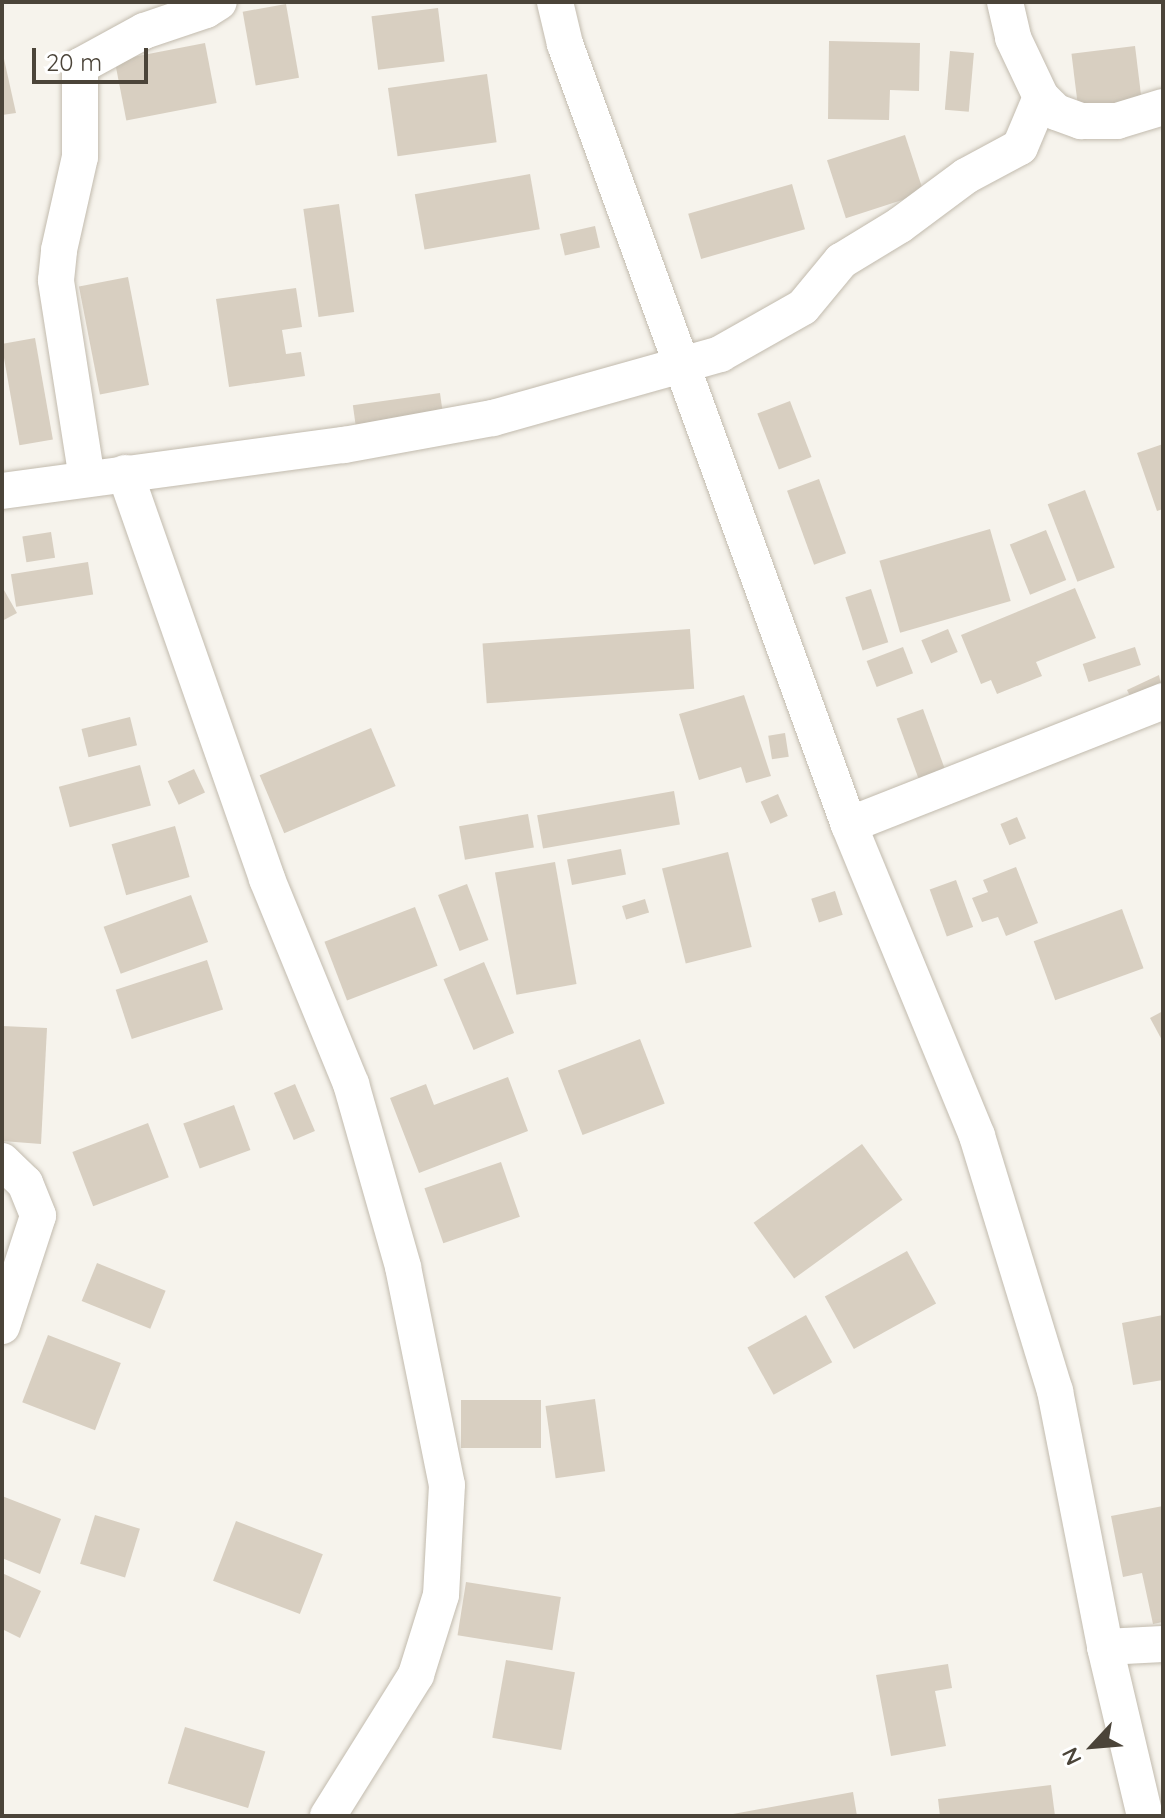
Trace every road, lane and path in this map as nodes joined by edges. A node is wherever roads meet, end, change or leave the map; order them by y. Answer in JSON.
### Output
{"nodes":[{"id":1,"x":219,"y":2,"type":"edge"},
{"id":2,"x":555,"y":2,"type":"edge"},
{"id":3,"x":1005,"y":2,"type":"edge"},
{"id":4,"x":1041,"y":97,"type":"junction"},
{"id":5,"x":1163,"y":107,"type":"edge"},
{"id":6,"x":1081,"y":121,"type":"junction"},
{"id":7,"x":1020,"y":147,"type":"junction"},
{"id":8,"x":681,"y":367,"type":"junction"},
{"id":9,"x":125,"y":473,"type":"junction"},
{"id":10,"x":87,"y":479,"type":"junction"},
{"id":11,"x":2,"y":491,"type":"edge"},
{"id":12,"x":1163,"y":701,"type":"edge"},
{"id":13,"x":849,"y":825,"type":"junction"},
{"id":14,"x":2,"y":1161,"type":"edge"},
{"id":15,"x":2,"y":1326,"type":"edge"},
{"id":16,"x":1163,"y":1644,"type":"edge"},
{"id":17,"x":1105,"y":1647,"type":"junction"},
{"id":18,"x":328,"y":1816,"type":"edge"},
{"id":19,"x":1145,"y":1816,"type":"edge"}],
"edges":[{"from":1,"to":10,"type":"street"},
{"from":2,"to":8,"type":"street"},
{"from":3,"to":4,"type":"street"},
{"from":4,"to":6,"type":"street"},
{"from":4,"to":7,"type":"street"},
{"from":5,"to":6,"type":"street"},
{"from":6,"to":7,"type":"street"},
{"from":7,"to":8,"type":"street"},
{"from":8,"to":9,"type":"street"},
{"from":8,"to":13,"type":"street"},
{"from":9,"to":10,"type":"street"},
{"from":9,"to":18,"type":"street"},
{"from":10,"to":11,"type":"street"},
{"from":12,"to":13,"type":"street"},
{"from":13,"to":17,"type":"street"},
{"from":14,"to":15,"type":"street"},
{"from":16,"to":17,"type":"street"},
{"from":17,"to":19,"type":"street"}]}
